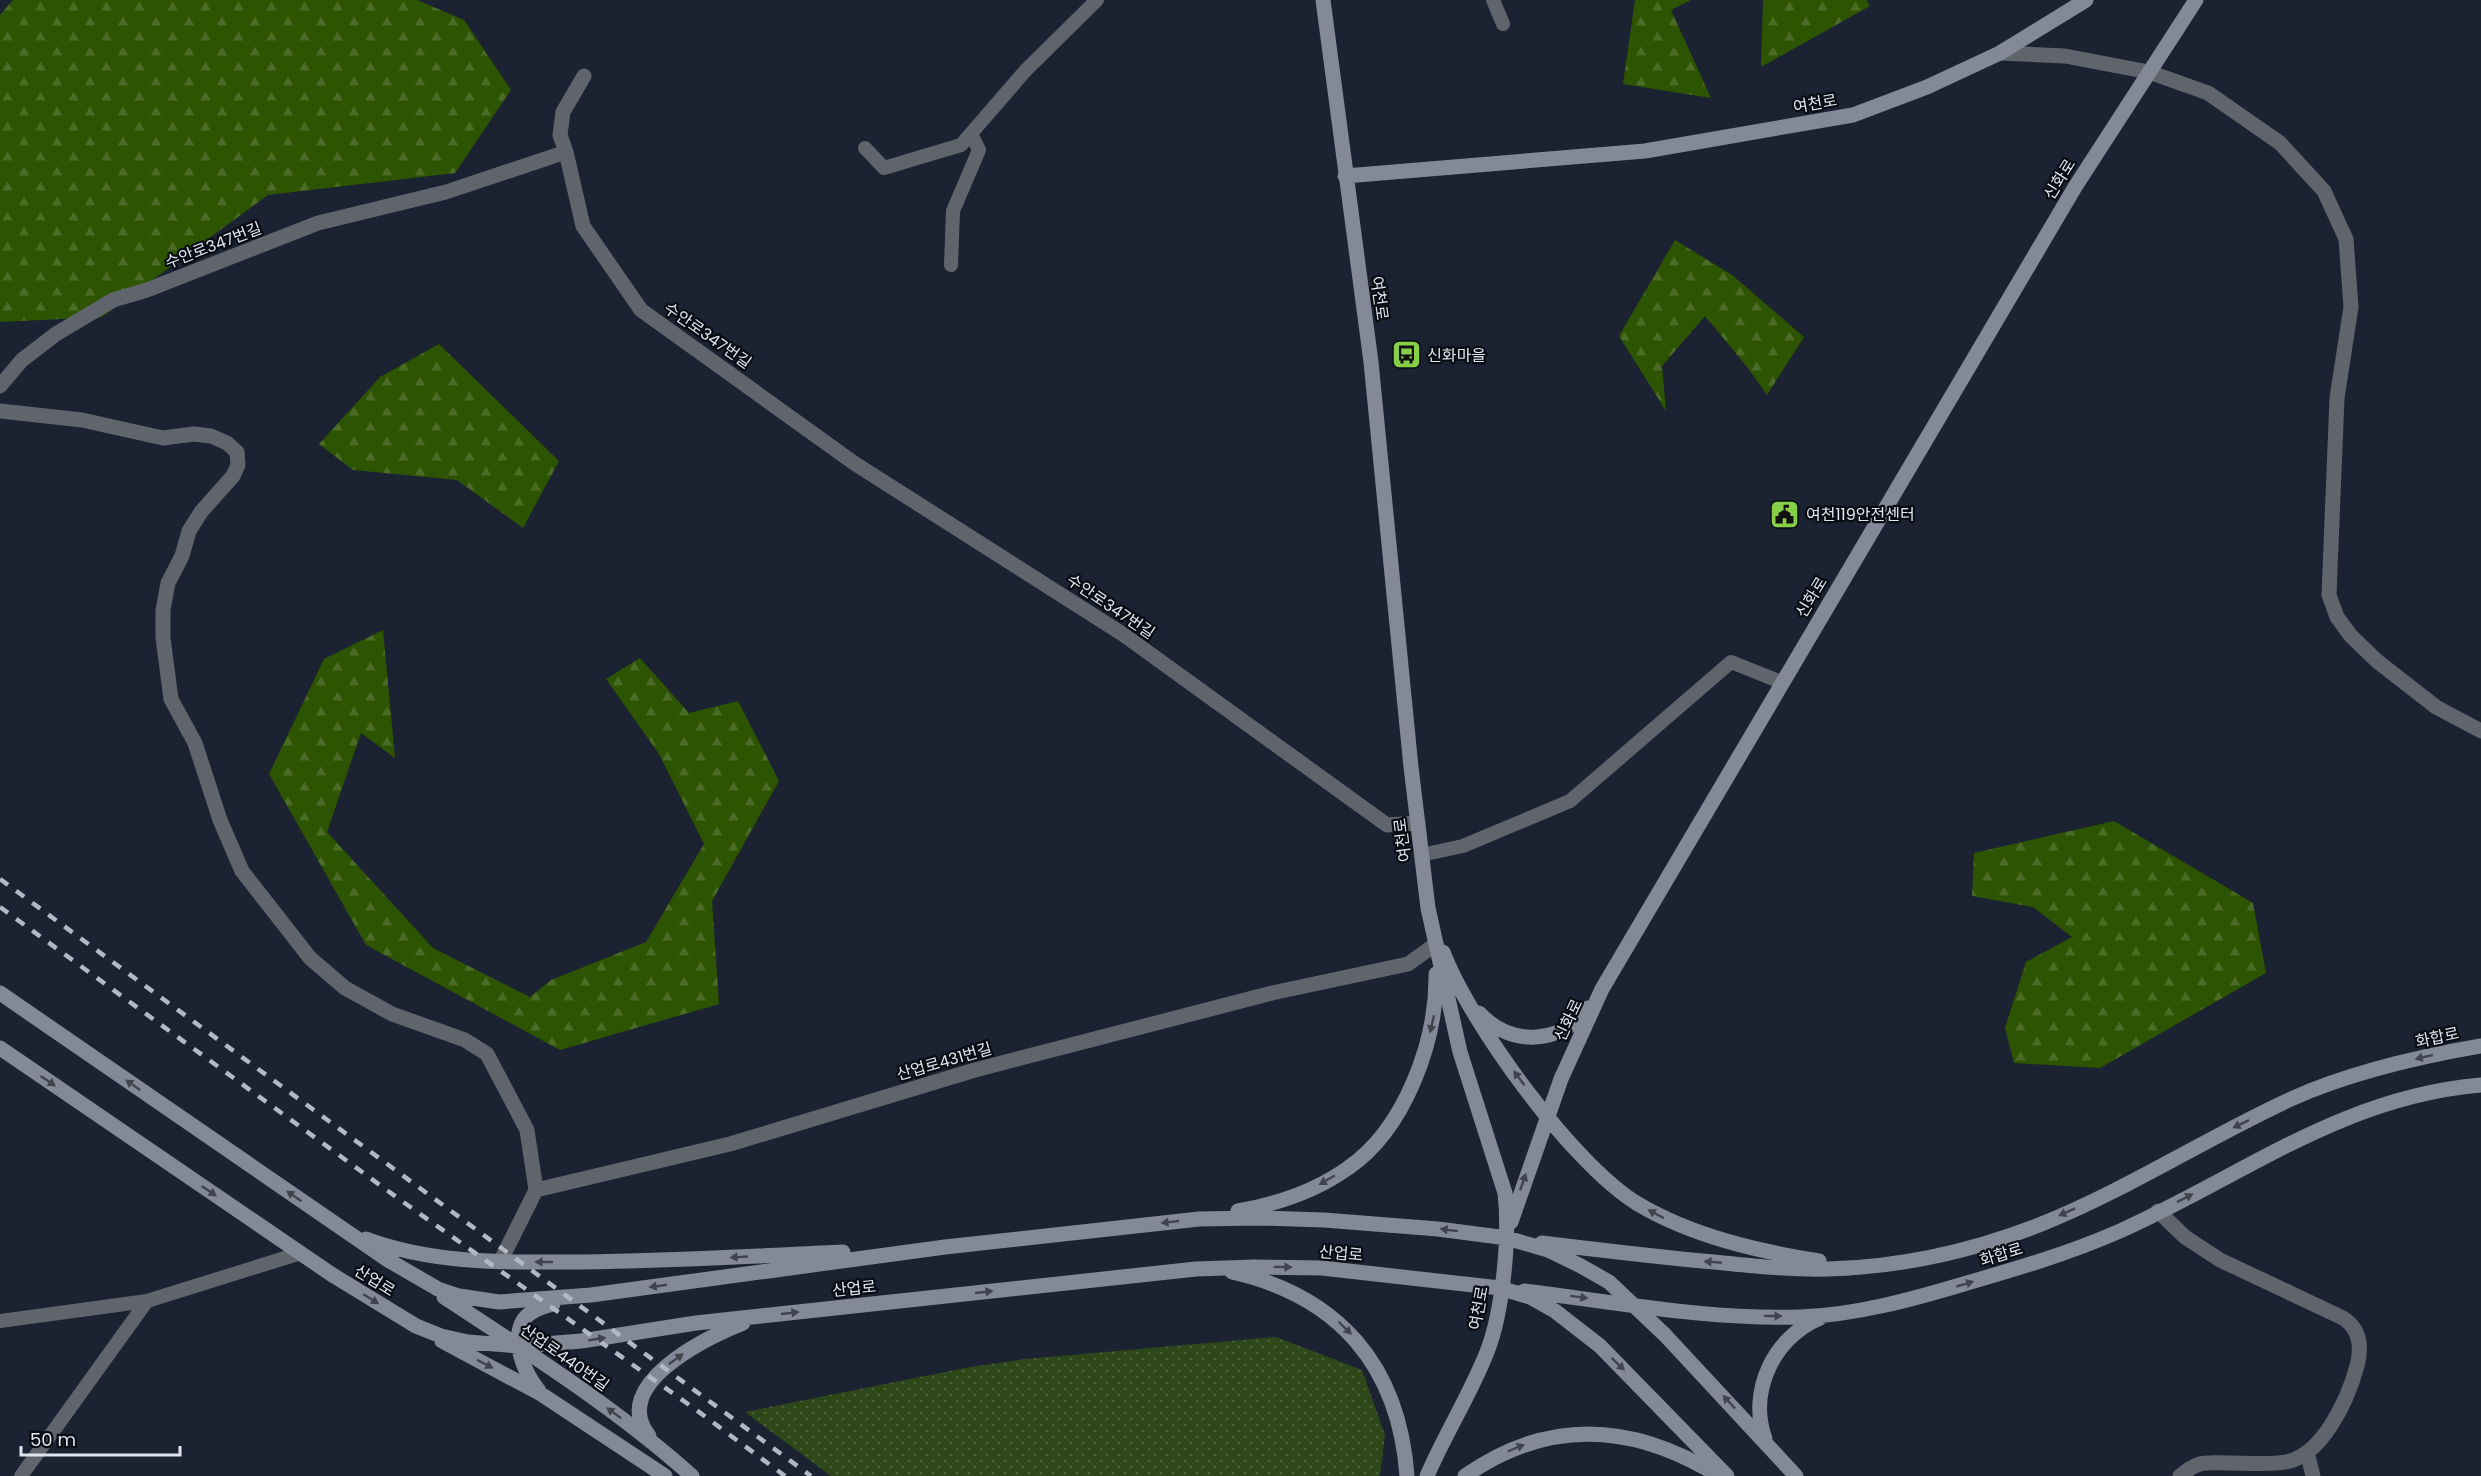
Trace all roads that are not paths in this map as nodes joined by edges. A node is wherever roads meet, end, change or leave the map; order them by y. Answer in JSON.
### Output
{"nodes":[{"id":1,"x":1097,"y":0,"type":"edge"},
{"id":2,"x":1323,"y":0,"type":"edge"},
{"id":3,"x":1493,"y":0,"type":"edge"},
{"id":4,"x":2086,"y":0,"type":"edge"},
{"id":5,"x":2196,"y":0,"type":"edge"},
{"id":6,"x":1503,"y":24,"type":"dead end"},
{"id":7,"x":2000,"y":53,"type":"junction"},
{"id":8,"x":2149,"y":72,"type":"junction"},
{"id":9,"x":584,"y":75,"type":"dead end"},
{"id":10,"x":971,"y":134,"type":"junction"},
{"id":11,"x":865,"y":148,"type":"dead end"},
{"id":12,"x":566,"y":152,"type":"junction"},
{"id":13,"x":1345,"y":176,"type":"junction"},
{"id":14,"x":951,"y":265,"type":"dead end"},
{"id":15,"x":0,"y":386,"type":"edge"},
{"id":16,"x":0,"y":411,"type":"edge"},
{"id":17,"x":1781,"y":682,"type":"junction"},
{"id":18,"x":2481,"y":731,"type":"edge"},
{"id":19,"x":1418,"y":823,"type":"junction"},
{"id":20,"x":1421,"y":855,"type":"junction"},
{"id":21,"x":1428,"y":908,"type":"junction"},
{"id":22,"x":1436,"y":944,"type":"junction"},
{"id":23,"x":1602,"y":989,"type":"junction"},
{"id":24,"x":0,"y":993,"type":"edge"},
{"id":25,"x":1465,"y":998,"type":"junction"},
{"id":26,"x":2481,"y":1046,"type":"edge"},
{"id":27,"x":0,"y":1048,"type":"edge"},
{"id":28,"x":2481,"y":1085,"type":"edge"},
{"id":29,"x":1547,"y":1115,"type":"junction"},
{"id":30,"x":537,"y":1190,"type":"junction"},
{"id":31,"x":2158,"y":1211,"type":"junction"},
{"id":32,"x":1199,"y":1219,"type":"junction"},
{"id":33,"x":329,"y":1220,"type":"junction"},
{"id":34,"x":1507,"y":1238,"type":"junction"},
{"id":35,"x":945,"y":1247,"type":"junction"},
{"id":36,"x":301,"y":1253,"type":"junction"},
{"id":37,"x":500,"y":1262,"type":"junction"},
{"id":38,"x":1875,"y":1266,"type":"junction"},
{"id":39,"x":1196,"y":1269,"type":"junction"},
{"id":40,"x":412,"y":1276,"type":"junction"},
{"id":41,"x":1500,"y":1288,"type":"junction"},
{"id":42,"x":591,"y":1295,"type":"junction"},
{"id":43,"x":147,"y":1301,"type":"junction"},
{"id":44,"x":1635,"y":1304,"type":"junction"},
{"id":45,"x":1831,"y":1314,"type":"junction"},
{"id":46,"x":758,"y":1316,"type":"junction"},
{"id":47,"x":0,"y":1321,"type":"edge"},
{"id":48,"x":416,"y":1326,"type":"junction"},
{"id":49,"x":519,"y":1346,"type":"junction"},
{"id":50,"x":541,"y":1394,"type":"junction"},
{"id":51,"x":653,"y":1441,"type":"junction"},
{"id":52,"x":1766,"y":1441,"type":"junction"},
{"id":53,"x":2307,"y":1452,"type":"junction"},
{"id":54,"x":21,"y":1476,"type":"edge"},
{"id":55,"x":665,"y":1476,"type":"edge"},
{"id":56,"x":692,"y":1476,"type":"edge"},
{"id":57,"x":1407,"y":1476,"type":"edge"},
{"id":58,"x":1427,"y":1476,"type":"edge"},
{"id":59,"x":1465,"y":1476,"type":"edge"},
{"id":60,"x":1719,"y":1476,"type":"edge"},
{"id":61,"x":1727,"y":1476,"type":"edge"},
{"id":62,"x":1796,"y":1476,"type":"edge"},
{"id":63,"x":2180,"y":1476,"type":"edge"},
{"id":64,"x":2313,"y":1476,"type":"edge"}],
"edges":[{"from":1,"to":10,"type":"lane"},
{"from":2,"to":13,"type":"main road","name":"여천로"},
{"from":3,"to":6,"type":"lane"},
{"from":4,"to":7,"type":"main road","name":"여천로"},
{"from":5,"to":8,"type":"main road","name":"신화로"},
{"from":7,"to":8,"type":"street"},
{"from":7,"to":13,"type":"main road","name":"여천로"},
{"from":8,"to":17,"type":"main road","name":"신화로"},
{"from":8,"to":18,"type":"street"},
{"from":9,"to":12,"type":"street"},
{"from":10,"to":11,"type":"lane"},
{"from":10,"to":14,"type":"lane"},
{"from":12,"to":15,"type":"street","name":"수안로347번길"},
{"from":12,"to":19,"type":"street","name":"수안로347번길"},
{"from":13,"to":19,"type":"main road","name":"여천로"},
{"from":16,"to":30,"type":"street"},
{"from":17,"to":20,"type":"lane"},
{"from":17,"to":23,"type":"main road","name":"신화로"},
{"from":19,"to":20,"type":"main road","name":"여천로"},
{"from":20,"to":21,"type":"main road","name":"여천로"},
{"from":21,"to":22,"type":"main road","name":"여천로"},
{"from":21,"to":25,"type":"main road"},
{"from":22,"to":30,"type":"street","name":"산업로431번길"},
{"from":22,"to":32,"type":"main road","one_way":true},
{"from":22,"to":34,"type":"main road","name":"여천로"},
{"from":23,"to":25,"type":"main road"},
{"from":23,"to":29,"type":"main road","name":"신화로"},
{"from":33,"to":24,"type":"main road","name":"산업로","one_way":true},
{"from":29,"to":25,"type":"main road","one_way":true},
{"from":26,"to":38,"type":"main road","name":"화합로","one_way":true},
{"from":27,"to":36,"type":"main road","name":"산업로","one_way":true},
{"from":31,"to":28,"type":"main road","name":"화합로","one_way":true},
{"from":34,"to":29,"type":"main road","name":"신화로","one_way":true},
{"from":38,"to":29,"type":"main road","one_way":true},
{"from":30,"to":37,"type":"street"},
{"from":45,"to":31,"type":"main road","name":"화합로","one_way":true},
{"from":31,"to":53,"type":"street"},
{"from":34,"to":32,"type":"main road","name":"산업로","one_way":true},
{"from":32,"to":35,"type":"main road","name":"산업로","one_way":true},
{"from":33,"to":37,"type":"main road","name":"산업로"},
{"from":33,"to":40,"type":"main road","name":"산업로"},
{"from":38,"to":34,"type":"main road","name":"화합로","one_way":true},
{"from":34,"to":41,"type":"main road","name":"여천로"},
{"from":34,"to":44,"type":"main road","name":"산업로"},
{"from":35,"to":37,"type":"main road","name":"산업로","one_way":true},
{"from":35,"to":42,"type":"main road","name":"산업로","one_way":true},
{"from":36,"to":43,"type":"lane"},
{"from":36,"to":48,"type":"main road","name":"산업로","one_way":true},
{"from":39,"to":41,"type":"main road","name":"산업로","one_way":true},
{"from":46,"to":39,"type":"main road","name":"산업로","one_way":true},
{"from":39,"to":57,"type":"main road","one_way":true},
{"from":40,"to":42,"type":"main road","name":"산업로"},
{"from":40,"to":49,"type":"main road","name":"산업로440번길"},
{"from":41,"to":44,"type":"main road","name":"화합로","one_way":true},
{"from":41,"to":58,"type":"main road","name":"여천로"},
{"from":41,"to":61,"type":"main road","name":"산업로","one_way":true},
{"from":42,"to":49,"type":"main road"},
{"from":43,"to":47,"type":"lane"},
{"from":43,"to":54,"type":"lane"},
{"from":44,"to":45,"type":"main road","name":"화합로","one_way":true},
{"from":52,"to":44,"type":"main road","name":"산업로","one_way":true},
{"from":45,"to":52,"type":"main road"},
{"from":49,"to":46,"type":"main road","name":"산업로","one_way":true},
{"from":51,"to":46,"type":"main road","one_way":true},
{"from":48,"to":49,"type":"main road","name":"산업로"},
{"from":48,"to":50,"type":"main road","one_way":true},
{"from":49,"to":50,"type":"main road"},
{"from":51,"to":49,"type":"main road","name":"산업로440번길","one_way":true},
{"from":50,"to":55,"type":"main road"},
{"from":51,"to":56,"type":"main road","name":"산업로440번길"},
{"from":52,"to":62,"type":"main road","name":"산업로"},
{"from":53,"to":63,"type":"street"},
{"from":53,"to":64,"type":"street"},
{"from":59,"to":60,"type":"main road","one_way":true}]}
